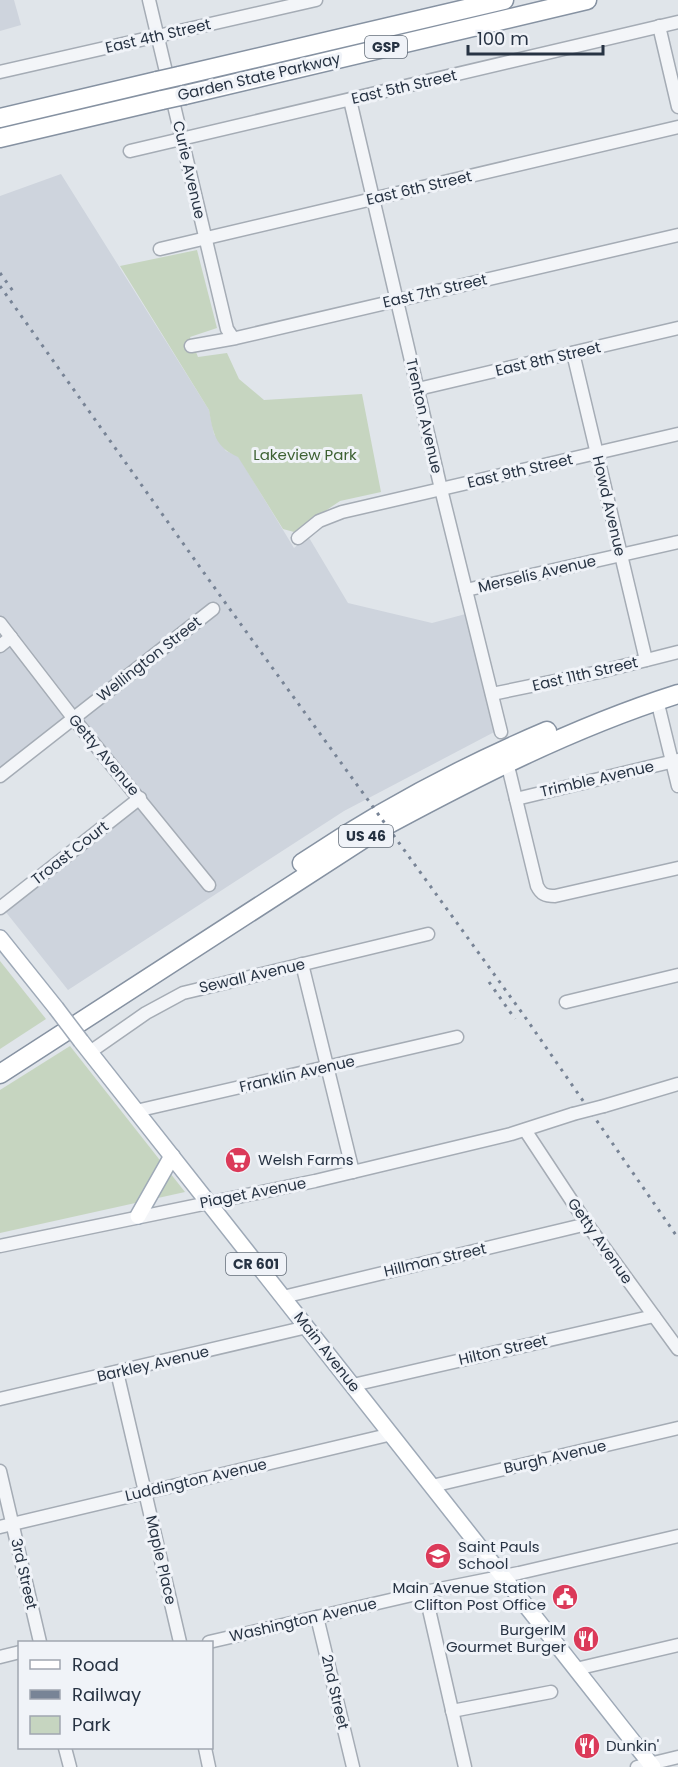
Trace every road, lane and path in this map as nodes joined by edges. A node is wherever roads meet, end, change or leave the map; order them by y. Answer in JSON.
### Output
{"nodes":[{"id":1,"x":149,"y":0,"type":"edge"},
{"id":2,"x":316,"y":0,"type":"edge"},
{"id":3,"x":504,"y":0,"type":"edge"},
{"id":4,"x":587,"y":0,"type":"edge"},
{"id":5,"x":678,"y":22,"type":"edge"},
{"id":6,"x":659,"y":26,"type":"junction"},
{"id":7,"x":158,"y":36,"type":"junction"},
{"id":8,"x":0,"y":72,"type":"edge"},
{"id":9,"x":350,"y":100,"type":"junction"},
{"id":10,"x":678,"y":107,"type":"edge"},
{"id":11,"x":0,"y":118,"type":"edge"},
{"id":12,"x":678,"y":128,"type":"edge"},
{"id":13,"x":0,"y":138,"type":"edge"},
{"id":14,"x":181,"y":139,"type":"junction"},
{"id":15,"x":130,"y":151,"type":"dead end"},
{"id":16,"x":374,"y":199,"type":"junction"},
{"id":17,"x":678,"y":235,"type":"edge"},
{"id":18,"x":205,"y":239,"type":"junction"},
{"id":19,"x":160,"y":249,"type":"dead end"},
{"id":20,"x":397,"y":300,"type":"junction"},
{"id":21,"x":678,"y":328,"type":"edge"},
{"id":22,"x":233,"y":338,"type":"junction"},
{"id":23,"x":191,"y":346,"type":"dead end"},
{"id":24,"x":573,"y":352,"type":"junction"},
{"id":25,"x":418,"y":389,"type":"junction"},
{"id":26,"x":678,"y":434,"type":"edge"},
{"id":27,"x":597,"y":453,"type":"junction"},
{"id":28,"x":441,"y":489,"type":"junction"},
{"id":29,"x":298,"y":538,"type":"dead end"},
{"id":30,"x":678,"y":542,"type":"edge"},
{"id":31,"x":621,"y":555,"type":"junction"},
{"id":32,"x":466,"y":590,"type":"junction"},
{"id":33,"x":213,"y":609,"type":"dead end"},
{"id":34,"x":0,"y":623,"type":"edge"},
{"id":35,"x":11,"y":637,"type":"junction"},
{"id":36,"x":0,"y":645,"type":"edge"},
{"id":37,"x":678,"y":652,"type":"edge"},
{"id":38,"x":646,"y":660,"type":"junction"},
{"id":39,"x":678,"y":682,"type":"edge"},
{"id":40,"x":492,"y":694,"type":"junction"},
{"id":41,"x":678,"y":694,"type":"edge"},
{"id":42,"x":657,"y":700,"type":"junction"},
{"id":43,"x":74,"y":719,"type":"junction"},
{"id":44,"x":501,"y":732,"type":"joint"},
{"id":45,"x":502,"y":758,"type":"junction"},
{"id":46,"x":675,"y":761,"type":"edge"},
{"id":47,"x":0,"y":776,"type":"edge"},
{"id":48,"x":678,"y":786,"type":"edge"},
{"id":49,"x":140,"y":798,"type":"junction"},
{"id":50,"x":516,"y":799,"type":"junction"},
{"id":51,"x":678,"y":867,"type":"edge"},
{"id":52,"x":209,"y":885,"type":"dead end"},
{"id":53,"x":0,"y":909,"type":"edge"},
{"id":54,"x":428,"y":934,"type":"dead end"},
{"id":55,"x":0,"y":938,"type":"edge"},
{"id":56,"x":302,"y":964,"type":"junction"},
{"id":57,"x":678,"y":975,"type":"edge"},
{"id":58,"x":566,"y":1002,"type":"dead end"},
{"id":59,"x":458,"y":1037,"type":"dead end"},
{"id":60,"x":86,"y":1047,"type":"junction"},
{"id":61,"x":0,"y":1060,"type":"edge"},
{"id":62,"x":328,"y":1067,"type":"junction"},
{"id":63,"x":0,"y":1074,"type":"edge"},
{"id":64,"x":678,"y":1084,"type":"edge"},
{"id":65,"x":136,"y":1111,"type":"junction"},
{"id":66,"x":525,"y":1130,"type":"junction"},
{"id":67,"x":172,"y":1156,"type":"junction"},
{"id":68,"x":353,"y":1172,"type":"junction"},
{"id":69,"x":208,"y":1202,"type":"junction"},
{"id":70,"x":138,"y":1216,"type":"junction"},
{"id":71,"x":587,"y":1224,"type":"junction"},
{"id":72,"x":0,"y":1246,"type":"edge"},
{"id":73,"x":283,"y":1297,"type":"junction"},
{"id":74,"x":654,"y":1316,"type":"junction"},
{"id":75,"x":307,"y":1327,"type":"junction"},
{"id":76,"x":678,"y":1349,"type":"edge"},
{"id":77,"x":117,"y":1372,"type":"junction"},
{"id":78,"x":353,"y":1385,"type":"junction"},
{"id":79,"x":0,"y":1400,"type":"edge"},
{"id":80,"x":678,"y":1428,"type":"edge"},
{"id":81,"x":392,"y":1434,"type":"junction"},
{"id":82,"x":0,"y":1471,"type":"edge"},
{"id":83,"x":432,"y":1486,"type":"junction"},
{"id":84,"x":146,"y":1492,"type":"junction"},
{"id":85,"x":6,"y":1525,"type":"edge"},
{"id":86,"x":678,"y":1536,"type":"edge"},
{"id":87,"x":503,"y":1576,"type":"junction"},
{"id":88,"x":425,"y":1592,"type":"junction"},
{"id":89,"x":317,"y":1617,"type":"junction"},
{"id":90,"x":40,"y":1641,"type":"edge"},
{"id":91,"x":180,"y":1641,"type":"edge"},
{"id":92,"x":212,"y":1641,"type":"edge"},
{"id":93,"x":678,"y":1645,"type":"edge"},
{"id":94,"x":18,"y":1652,"type":"edge"},
{"id":95,"x":0,"y":1657,"type":"edge"},
{"id":96,"x":576,"y":1669,"type":"junction"},
{"id":97,"x":551,"y":1692,"type":"dead end"},
{"id":98,"x":452,"y":1712,"type":"junction"},
{"id":99,"x":65,"y":1749,"type":"edge"},
{"id":100,"x":205,"y":1749,"type":"edge"},
{"id":101,"x":678,"y":1757,"type":"edge"},
{"id":102,"x":647,"y":1766,"type":"edge"},
{"id":103,"x":70,"y":1767,"type":"edge"},
{"id":104,"x":209,"y":1767,"type":"edge"},
{"id":105,"x":353,"y":1767,"type":"edge"},
{"id":106,"x":465,"y":1767,"type":"edge"}],
"edges":[{"from":1,"to":7,"type":"street","name":"Curie Avenue"},
{"from":2,"to":7,"type":"street","name":"East 4th Street"},
{"from":3,"to":11,"type":"highway","name":"Garden State Parkway","number":"GSP","bridge":true},
{"from":4,"to":13,"type":"highway","name":"Garden State Parkway","number":"GSP","bridge":true},
{"from":5,"to":6,"type":"street","name":"East 5th Street"},
{"from":6,"to":9,"type":"street","name":"East 5th Street"},
{"from":6,"to":10,"type":"street"},
{"from":7,"to":8,"type":"street","name":"East 4th Street"},
{"from":7,"to":14,"type":"street","name":"Curie Avenue"},
{"from":9,"to":14,"type":"street","name":"East 5th Street"},
{"from":9,"to":16,"type":"street","name":"Trenton Avenue"},
{"from":12,"to":16,"type":"street","name":"East 6th Street"},
{"from":14,"to":15,"type":"street","name":"East 5th Street"},
{"from":14,"to":18,"type":"street","name":"Curie Avenue"},
{"from":16,"to":18,"type":"street","name":"East 6th Street"},
{"from":16,"to":20,"type":"street","name":"Trenton Avenue"},
{"from":17,"to":20,"type":"street","name":"East 7th Street"},
{"from":18,"to":19,"type":"street","name":"East 6th Street"},
{"from":18,"to":22,"type":"street","name":"Curie Avenue"},
{"from":20,"to":22,"type":"street","name":"East 7th Street"},
{"from":20,"to":25,"type":"street","name":"Trenton Avenue"},
{"from":21,"to":24,"type":"street","name":"East 8th Street"},
{"from":22,"to":23,"type":"street","name":"East 7th Street"},
{"from":24,"to":25,"type":"street","name":"East 8th Street"},
{"from":24,"to":27,"type":"street","name":"Howd Avenue"},
{"from":25,"to":28,"type":"street","name":"Trenton Avenue"},
{"from":26,"to":27,"type":"street","name":"East 9th Street"},
{"from":27,"to":28,"type":"street","name":"East 9th Street"},
{"from":27,"to":31,"type":"street","name":"Howd Avenue"},
{"from":28,"to":29,"type":"street","name":"East 9th Street"},
{"from":28,"to":32,"type":"street","name":"Trenton Avenue"},
{"from":30,"to":31,"type":"street","name":"Merselis Avenue"},
{"from":31,"to":32,"type":"street","name":"Merselis Avenue"},
{"from":31,"to":38,"type":"street","name":"Howd Avenue"},
{"from":32,"to":40,"type":"street","name":"Trenton Avenue"},
{"from":33,"to":43,"type":"street","name":"Wellington Street"},
{"from":34,"to":35,"type":"street","name":"Getty Avenue"},
{"from":35,"to":36,"type":"street"},
{"from":35,"to":43,"type":"street","name":"Getty Avenue"},
{"from":37,"to":38,"type":"street","name":"East 11th Street"},
{"from":38,"to":40,"type":"street","name":"East 11th Street"},
{"from":39,"to":45,"type":"highway","number":"US 46"},
{"from":40,"to":44,"type":"street","name":"Trenton Avenue"},
{"from":41,"to":42,"type":"highway","number":"US 46"},
{"from":42,"to":45,"type":"highway","number":"US 46"},
{"from":42,"to":46,"type":"street"},
{"from":43,"to":47,"type":"street","name":"Wellington Street"},
{"from":43,"to":49,"type":"street","name":"Getty Avenue"},
{"from":44,"to":45,"type":"highway"},
{"from":45,"to":50,"type":"street"},
{"from":45,"to":61,"type":"highway","number":"US 46"},
{"from":45,"to":63,"type":"highway","number":"US 46"},
{"from":46,"to":48,"type":"street"},
{"from":46,"to":50,"type":"street","name":"Trimble Avenue"},
{"from":49,"to":52,"type":"street","name":"Getty Avenue"},
{"from":49,"to":53,"type":"street","name":"Troast Court"},
{"from":50,"to":51,"type":"street"},
{"from":54,"to":56,"type":"street","name":"Sewall Avenue"},
{"from":55,"to":60,"type":"main road","name":"Main Avenue","number":"CR 601","bridge":true},
{"from":56,"to":60,"type":"street","name":"Sewall Avenue"},
{"from":56,"to":62,"type":"street"},
{"from":57,"to":58,"type":"street"},
{"from":59,"to":62,"type":"street","name":"Franklin Avenue"},
{"from":60,"to":65,"type":"main road","name":"Main Avenue","number":"CR 601"},
{"from":62,"to":65,"type":"street","name":"Franklin Avenue"},
{"from":62,"to":68,"type":"street"},
{"from":64,"to":66,"type":"street","name":"Piaget Avenue","bridge":true},
{"from":65,"to":67,"type":"main road","name":"Main Avenue","number":"CR 601"},
{"from":66,"to":68,"type":"street","name":"Piaget Avenue"},
{"from":66,"to":71,"type":"street","name":"Getty Avenue"},
{"from":67,"to":69,"type":"main road","name":"Main Avenue","number":"CR 601"},
{"from":67,"to":70,"type":"main road"},
{"from":68,"to":69,"type":"street","name":"Piaget Avenue"},
{"from":69,"to":70,"type":"street","name":"Piaget Avenue"},
{"from":69,"to":73,"type":"main road","name":"Main Avenue","number":"CR 601"},
{"from":70,"to":72,"type":"street","name":"Piaget Avenue"},
{"from":71,"to":73,"type":"street","name":"Hillman Street"},
{"from":71,"to":74,"type":"street","name":"Getty Avenue"},
{"from":73,"to":75,"type":"main road","name":"Main Avenue","number":"CR 601"},
{"from":74,"to":76,"type":"street","name":"Getty Avenue"},
{"from":74,"to":78,"type":"street","name":"Hilton Street"},
{"from":75,"to":77,"type":"street","name":"Barkley Avenue"},
{"from":75,"to":78,"type":"main road","name":"Main Avenue","number":"CR 601"},
{"from":77,"to":79,"type":"street","name":"Barkley Avenue"},
{"from":77,"to":84,"type":"street","name":"Maple Place"},
{"from":78,"to":81,"type":"main road","name":"Main Avenue","number":"CR 601"},
{"from":80,"to":83,"type":"street","name":"Burgh Avenue"},
{"from":81,"to":83,"type":"main road","name":"Main Avenue","number":"CR 601"},
{"from":81,"to":84,"type":"street","name":"Luddington Avenue"},
{"from":82,"to":85,"type":"street","name":"3rd Street"},
{"from":83,"to":87,"type":"main road","name":"Main Avenue","number":"CR 601"},
{"from":84,"to":85,"type":"street","name":"Luddington Avenue"},
{"from":84,"to":91,"type":"street","name":"Maple Place"},
{"from":85,"to":90,"type":"street","name":"3rd Street"},
{"from":86,"to":87,"type":"street","name":"Washington Avenue"},
{"from":87,"to":88,"type":"street","name":"Washington Avenue"},
{"from":87,"to":96,"type":"main road","name":"Main Avenue","number":"CR 601"},
{"from":88,"to":89,"type":"street","name":"Washington Avenue"},
{"from":88,"to":98,"type":"street"},
{"from":89,"to":92,"type":"street","name":"Washington Avenue"},
{"from":89,"to":105,"type":"street","name":"2nd Street"},
{"from":93,"to":96,"type":"street"},
{"from":94,"to":95,"type":"street"},
{"from":96,"to":102,"type":"main road","name":"Main Avenue","number":"CR 601"},
{"from":97,"to":98,"type":"street"},
{"from":98,"to":106,"type":"street"},
{"from":99,"to":103,"type":"street"},
{"from":100,"to":104,"type":"street"},
{"from":101,"to":102,"type":"street"}]}
